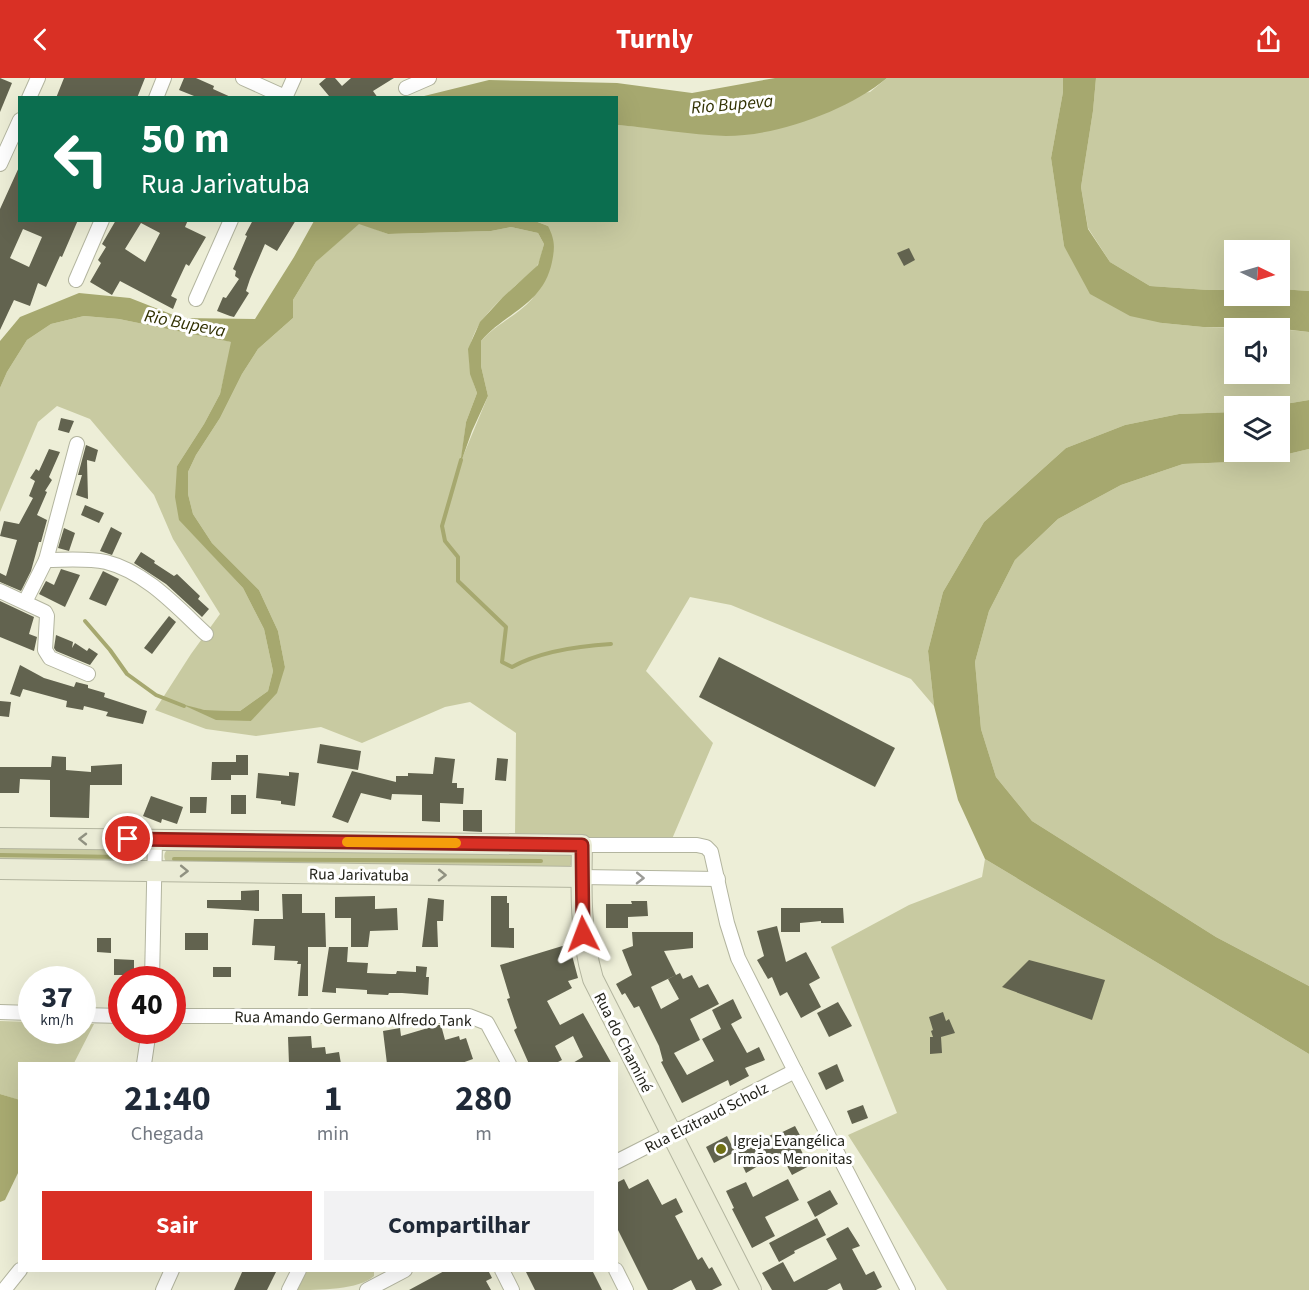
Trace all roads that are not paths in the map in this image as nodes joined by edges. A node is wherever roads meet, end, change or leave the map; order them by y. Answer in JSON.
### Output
{"nodes":[{"id":1,"x":38,"y":78,"type":"edge"},
{"id":2,"x":164,"y":78,"type":"edge"},
{"id":3,"x":243,"y":78,"type":"edge"},
{"id":4,"x":294,"y":78,"type":"edge"},
{"id":5,"x":429,"y":78,"type":"edge"},
{"id":6,"x":406,"y":87,"type":"dead end"},
{"id":7,"x":31,"y":96,"type":"edge"},
{"id":8,"x":157,"y":96,"type":"edge"},
{"id":9,"x":283,"y":96,"type":"edge"},
{"id":10,"x":285,"y":96,"type":"edge"},
{"id":11,"x":18,"y":124,"type":"edge"},
{"id":12,"x":0,"y":164,"type":"edge"},
{"id":13,"x":101,"y":222,"type":"edge"},
{"id":14,"x":230,"y":222,"type":"edge"},
{"id":15,"x":76,"y":280,"type":"dead end"},
{"id":16,"x":196,"y":299,"type":"dead end"},
{"id":17,"x":76,"y":444,"type":"dead end"},
{"id":18,"x":46,"y":560,"type":"junction"},
{"id":19,"x":0,"y":591,"type":"edge"},
{"id":20,"x":25,"y":602,"type":"junction"},
{"id":21,"x":206,"y":634,"type":"dead end"},
{"id":22,"x":88,"y":674,"type":"dead end"},
{"id":23,"x":0,"y":838,"type":"edge"},
{"id":24,"x":155,"y":840,"type":"junction"},
{"id":25,"x":582,"y":845,"type":"junction"},
{"id":26,"x":0,"y":869,"type":"edge"},
{"id":27,"x":155,"y":871,"type":"junction"},
{"id":28,"x":581,"y":877,"type":"junction"},
{"id":29,"x":718,"y":879,"type":"junction"},
{"id":30,"x":152,"y":966,"type":"edge"},
{"id":31,"x":0,"y":1012,"type":"edge"},
{"id":32,"x":18,"y":1013,"type":"edge"},
{"id":33,"x":186,"y":1016,"type":"edge"},
{"id":34,"x":147,"y":1044,"type":"edge"},
{"id":35,"x":144,"y":1062,"type":"edge"},
{"id":36,"x":508,"y":1062,"type":"edge"},
{"id":37,"x":795,"y":1071,"type":"junction"},
{"id":38,"x":671,"y":1135,"type":"junction"},
{"id":39,"x":618,"y":1161,"type":"edge"},
{"id":40,"x":18,"y":1272,"type":"edge"},
{"id":41,"x":171,"y":1272,"type":"edge"},
{"id":42,"x":297,"y":1272,"type":"edge"},
{"id":43,"x":503,"y":1272,"type":"edge"},
{"id":44,"x":617,"y":1272,"type":"edge"},
{"id":45,"x":391,"y":1280,"type":"edge"},
{"id":46,"x":4,"y":1290,"type":"edge"},
{"id":47,"x":164,"y":1290,"type":"edge"},
{"id":48,"x":290,"y":1290,"type":"edge"},
{"id":49,"x":367,"y":1290,"type":"edge"},
{"id":50,"x":512,"y":1290,"type":"edge"},
{"id":51,"x":626,"y":1290,"type":"edge"},
{"id":52,"x":751,"y":1290,"type":"edge"},
{"id":53,"x":908,"y":1290,"type":"edge"}],
"edges":[{"from":1,"to":7,"type":"street"},
{"from":2,"to":8,"type":"street"},
{"from":3,"to":9,"type":"street"},
{"from":4,"to":10,"type":"street"},
{"from":5,"to":6,"type":"street"},
{"from":11,"to":12,"type":"street"},
{"from":13,"to":15,"type":"street"},
{"from":14,"to":16,"type":"street"},
{"from":17,"to":18,"type":"street"},
{"from":18,"to":20,"type":"street"},
{"from":18,"to":21,"type":"street"},
{"from":19,"to":20,"type":"street"},
{"from":20,"to":22,"type":"street"},
{"from":24,"to":23,"type":"street","name":"Rua Jarivatuba","one_way":true},
{"from":24,"to":25,"type":"street","name":"Rua Jarivatuba"},
{"from":24,"to":27,"type":"street"},
{"from":25,"to":28,"type":"street","name":"Rua do Chaminé"},
{"from":25,"to":29,"type":"street","name":"Rua Jarivatuba"},
{"from":26,"to":27,"type":"street","name":"Rua Jarivatuba"},
{"from":27,"to":28,"type":"street","name":"Rua Jarivatuba","one_way":true},
{"from":27,"to":30,"type":"street"},
{"from":28,"to":29,"type":"street","name":"Rua Jarivatuba","one_way":true},
{"from":28,"to":38,"type":"street","name":"Rua do Chaminé"},
{"from":29,"to":37,"type":"street"},
{"from":31,"to":32,"type":"street"},
{"from":33,"to":36,"type":"street","name":"Rua Amando Germano Alfredo Tank"},
{"from":34,"to":35,"type":"street"},
{"from":37,"to":38,"type":"street","name":"Rua Elzitraud Scholz"},
{"from":37,"to":53,"type":"street"},
{"from":38,"to":39,"type":"street","name":"Rua Elzitraud Scholz"},
{"from":38,"to":52,"type":"street","name":"Rua do Chaminé"},
{"from":40,"to":46,"type":"street"},
{"from":41,"to":47,"type":"street"},
{"from":42,"to":48,"type":"street"},
{"from":43,"to":50,"type":"street"},
{"from":44,"to":51,"type":"street"},
{"from":45,"to":49,"type":"street"}]}
